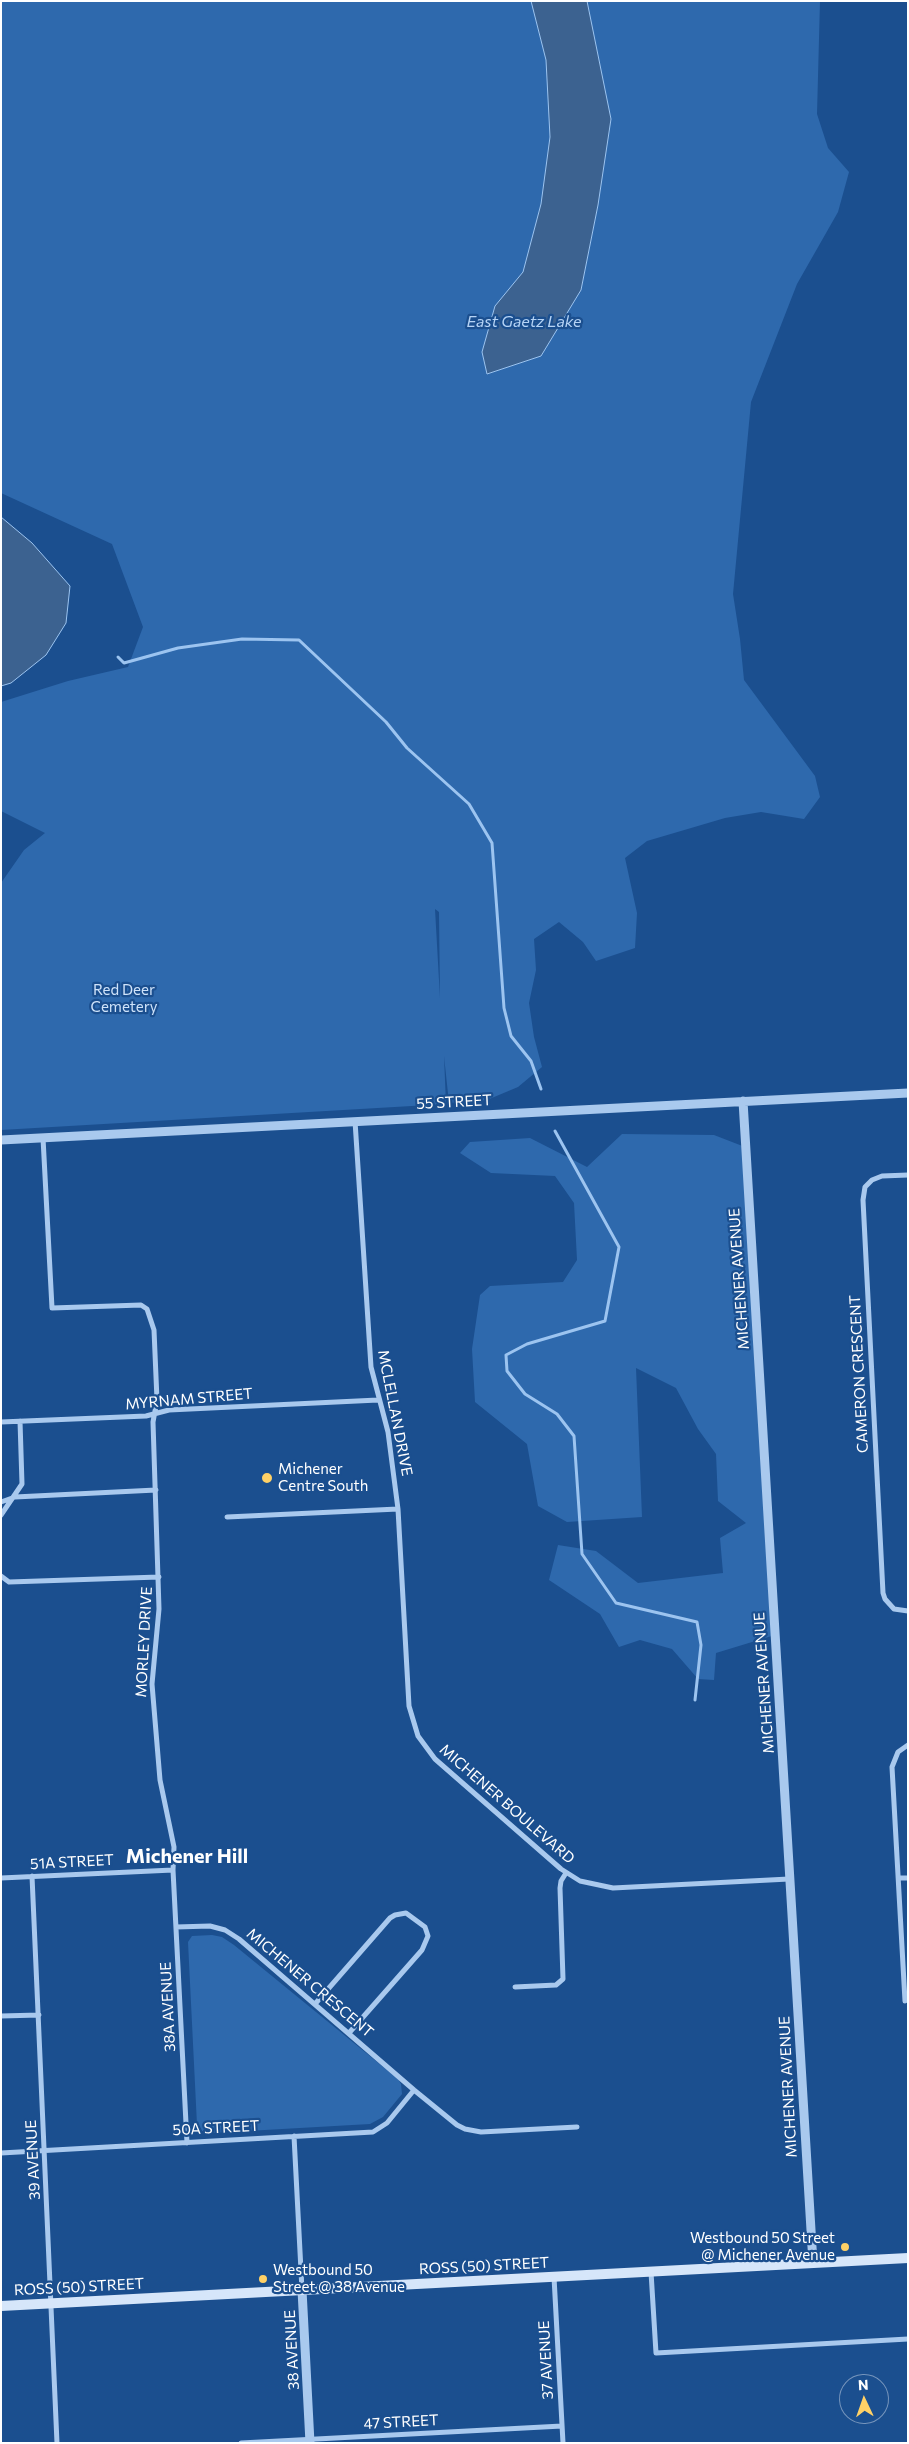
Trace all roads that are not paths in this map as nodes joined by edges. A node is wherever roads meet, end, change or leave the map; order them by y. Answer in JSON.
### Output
{"nodes":[{"id":1,"x":908,"y":1093,"type":"edge"},
{"id":2,"x":743,"y":1101,"type":"junction"},
{"id":3,"x":355,"y":1121,"type":"junction"},
{"id":4,"x":43,"y":1138,"type":"junction"},
{"id":5,"x":1,"y":1140,"type":"edge"},
{"id":6,"x":908,"y":1175,"type":"edge"},
{"id":7,"x":378,"y":1400,"type":"junction"},
{"id":8,"x":155,"y":1413,"type":"junction"},
{"id":9,"x":20,"y":1421,"type":"junction"},
{"id":10,"x":1,"y":1422,"type":"edge"},
{"id":11,"x":156,"y":1490,"type":"junction"},
{"id":12,"x":15,"y":1497,"type":"junction"},
{"id":13,"x":1,"y":1502,"type":"edge"},
{"id":14,"x":398,"y":1509,"type":"junction"},
{"id":15,"x":1,"y":1515,"type":"edge"},
{"id":16,"x":227,"y":1517,"type":"dead end"},
{"id":17,"x":1,"y":1576,"type":"edge"},
{"id":18,"x":159,"y":1577,"type":"junction"},
{"id":19,"x":402,"y":1594,"type":"joint"},
{"id":20,"x":908,"y":1611,"type":"edge"},
{"id":21,"x":908,"y":1745,"type":"edge"},
{"id":22,"x":173,"y":1870,"type":"junction"},
{"id":23,"x":566,"y":1873,"type":"junction"},
{"id":24,"x":32,"y":1876,"type":"junction"},
{"id":25,"x":1,"y":1878,"type":"edge"},
{"id":26,"x":899,"y":1878,"type":"junction"},
{"id":27,"x":908,"y":1878,"type":"edge"},
{"id":28,"x":790,"y":1879,"type":"junction"},
{"id":29,"x":176,"y":1927,"type":"junction"},
{"id":30,"x":515,"y":1987,"type":"dead end"},
{"id":31,"x":905,"y":2001,"type":"dead end"},
{"id":32,"x":315,"y":2004,"type":"junction"},
{"id":33,"x":39,"y":2014,"type":"junction"},
{"id":34,"x":1,"y":2016,"type":"edge"},
{"id":35,"x":350,"y":2034,"type":"junction"},
{"id":36,"x":414,"y":2090,"type":"junction"},
{"id":37,"x":577,"y":2127,"type":"dead end"},
{"id":38,"x":294,"y":2136,"type":"junction"},
{"id":39,"x":187,"y":2142,"type":"junction"},
{"id":40,"x":45,"y":2151,"type":"junction"},
{"id":41,"x":1,"y":2153,"type":"edge"},
{"id":42,"x":908,"y":2258,"type":"edge"},
{"id":43,"x":813,"y":2263,"type":"junction"},
{"id":44,"x":651,"y":2272,"type":"junction"},
{"id":45,"x":554,"y":2277,"type":"junction"},
{"id":46,"x":302,"y":2290,"type":"junction"},
{"id":47,"x":50,"y":2304,"type":"junction"},
{"id":48,"x":1,"y":2306,"type":"edge"},
{"id":49,"x":908,"y":2339,"type":"edge"},
{"id":50,"x":562,"y":2426,"type":"junction"},
{"id":51,"x":310,"y":2441,"type":"edge"},
{"id":52,"x":58,"y":2443,"type":"edge"},
{"id":53,"x":241,"y":2443,"type":"edge"},
{"id":54,"x":563,"y":2443,"type":"edge"}],
"edges":[{"from":1,"to":2,"type":"street","name":"55 STREET"},
{"from":2,"to":3,"type":"street","name":"55 STREET"},
{"from":2,"to":28,"type":"street","name":"MICHENER AVENUE"},
{"from":3,"to":4,"type":"street","name":"55 STREET"},
{"from":3,"to":7,"type":"street","name":"MCLELLAN DRIVE"},
{"from":4,"to":5,"type":"street","name":"55 STREET"},
{"from":4,"to":8,"type":"street","name":"MORLEY DRIVE"},
{"from":6,"to":20,"type":"street","name":"CAMERON CRESCENT"},
{"from":7,"to":8,"type":"street","name":"MYRNAM STREET"},
{"from":7,"to":14,"type":"street","name":"MCLELLAN DRIVE"},
{"from":8,"to":9,"type":"street","name":"MYRNAM STREET"},
{"from":8,"to":11,"type":"street","name":"MORLEY DRIVE"},
{"from":9,"to":10,"type":"street","name":"MYRNAM STREET"},
{"from":9,"to":12,"type":"street"},
{"from":11,"to":12,"type":"street"},
{"from":11,"to":18,"type":"street","name":"MORLEY DRIVE"},
{"from":12,"to":13,"type":"street"},
{"from":12,"to":15,"type":"street"},
{"from":14,"to":16,"type":"street"},
{"from":14,"to":19,"type":"street","name":"MCLELLAN DRIVE"},
{"from":17,"to":18,"type":"street"},
{"from":18,"to":22,"type":"street","name":"MORLEY DRIVE"},
{"from":19,"to":23,"type":"street","name":"MICHENER BOULEVARD"},
{"from":21,"to":26,"type":"street"},
{"from":22,"to":24,"type":"street","name":"51A STREET"},
{"from":22,"to":29,"type":"street","name":"38A AVENUE"},
{"from":23,"to":28,"type":"street","name":"MICHENER BOULEVARD"},
{"from":23,"to":30,"type":"street"},
{"from":24,"to":25,"type":"street","name":"51A STREET"},
{"from":24,"to":33,"type":"street","name":"39 AVENUE"},
{"from":26,"to":27,"type":"street"},
{"from":26,"to":31,"type":"street"},
{"from":28,"to":43,"type":"street","name":"MICHENER AVENUE"},
{"from":29,"to":32,"type":"street","name":"MICHENER CRESCENT"},
{"from":29,"to":39,"type":"street","name":"38A AVENUE"},
{"from":32,"to":35,"type":"street","name":"MICHENER CRESCENT"},
{"from":32,"to":35,"type":"street"},
{"from":33,"to":34,"type":"street"},
{"from":33,"to":40,"type":"street","name":"39 AVENUE"},
{"from":35,"to":36,"type":"street","name":"MICHENER CRESCENT"},
{"from":36,"to":37,"type":"street","name":"MICHENER CRESCENT"},
{"from":36,"to":38,"type":"street","name":"50A STREET"},
{"from":38,"to":39,"type":"street","name":"50A STREET"},
{"from":38,"to":46,"type":"street","name":"38 AVENUE"},
{"from":39,"to":40,"type":"street","name":"50A STREET"},
{"from":40,"to":41,"type":"street","name":"50A STREET"},
{"from":40,"to":47,"type":"street","name":"39 AVENUE"},
{"from":42,"to":43,"type":"main road","name":"ROSS (50) STREET"},
{"from":43,"to":44,"type":"main road","name":"ROSS (50) STREET"},
{"from":44,"to":45,"type":"main road","name":"ROSS (50) STREET"},
{"from":44,"to":49,"type":"street"},
{"from":45,"to":46,"type":"main road","name":"ROSS (50) STREET"},
{"from":45,"to":50,"type":"street","name":"37 AVENUE"},
{"from":46,"to":47,"type":"main road","name":"ROSS (50) STREET"},
{"from":46,"to":51,"type":"street","name":"38 AVENUE"},
{"from":47,"to":48,"type":"main road","name":"ROSS (50) STREET"},
{"from":47,"to":52,"type":"street","name":"39 AVENUE"},
{"from":50,"to":51,"type":"street","name":"47 STREET"},
{"from":50,"to":54,"type":"street","name":"37 AVENUE"},
{"from":51,"to":53,"type":"street","name":"47 STREET"}]}
